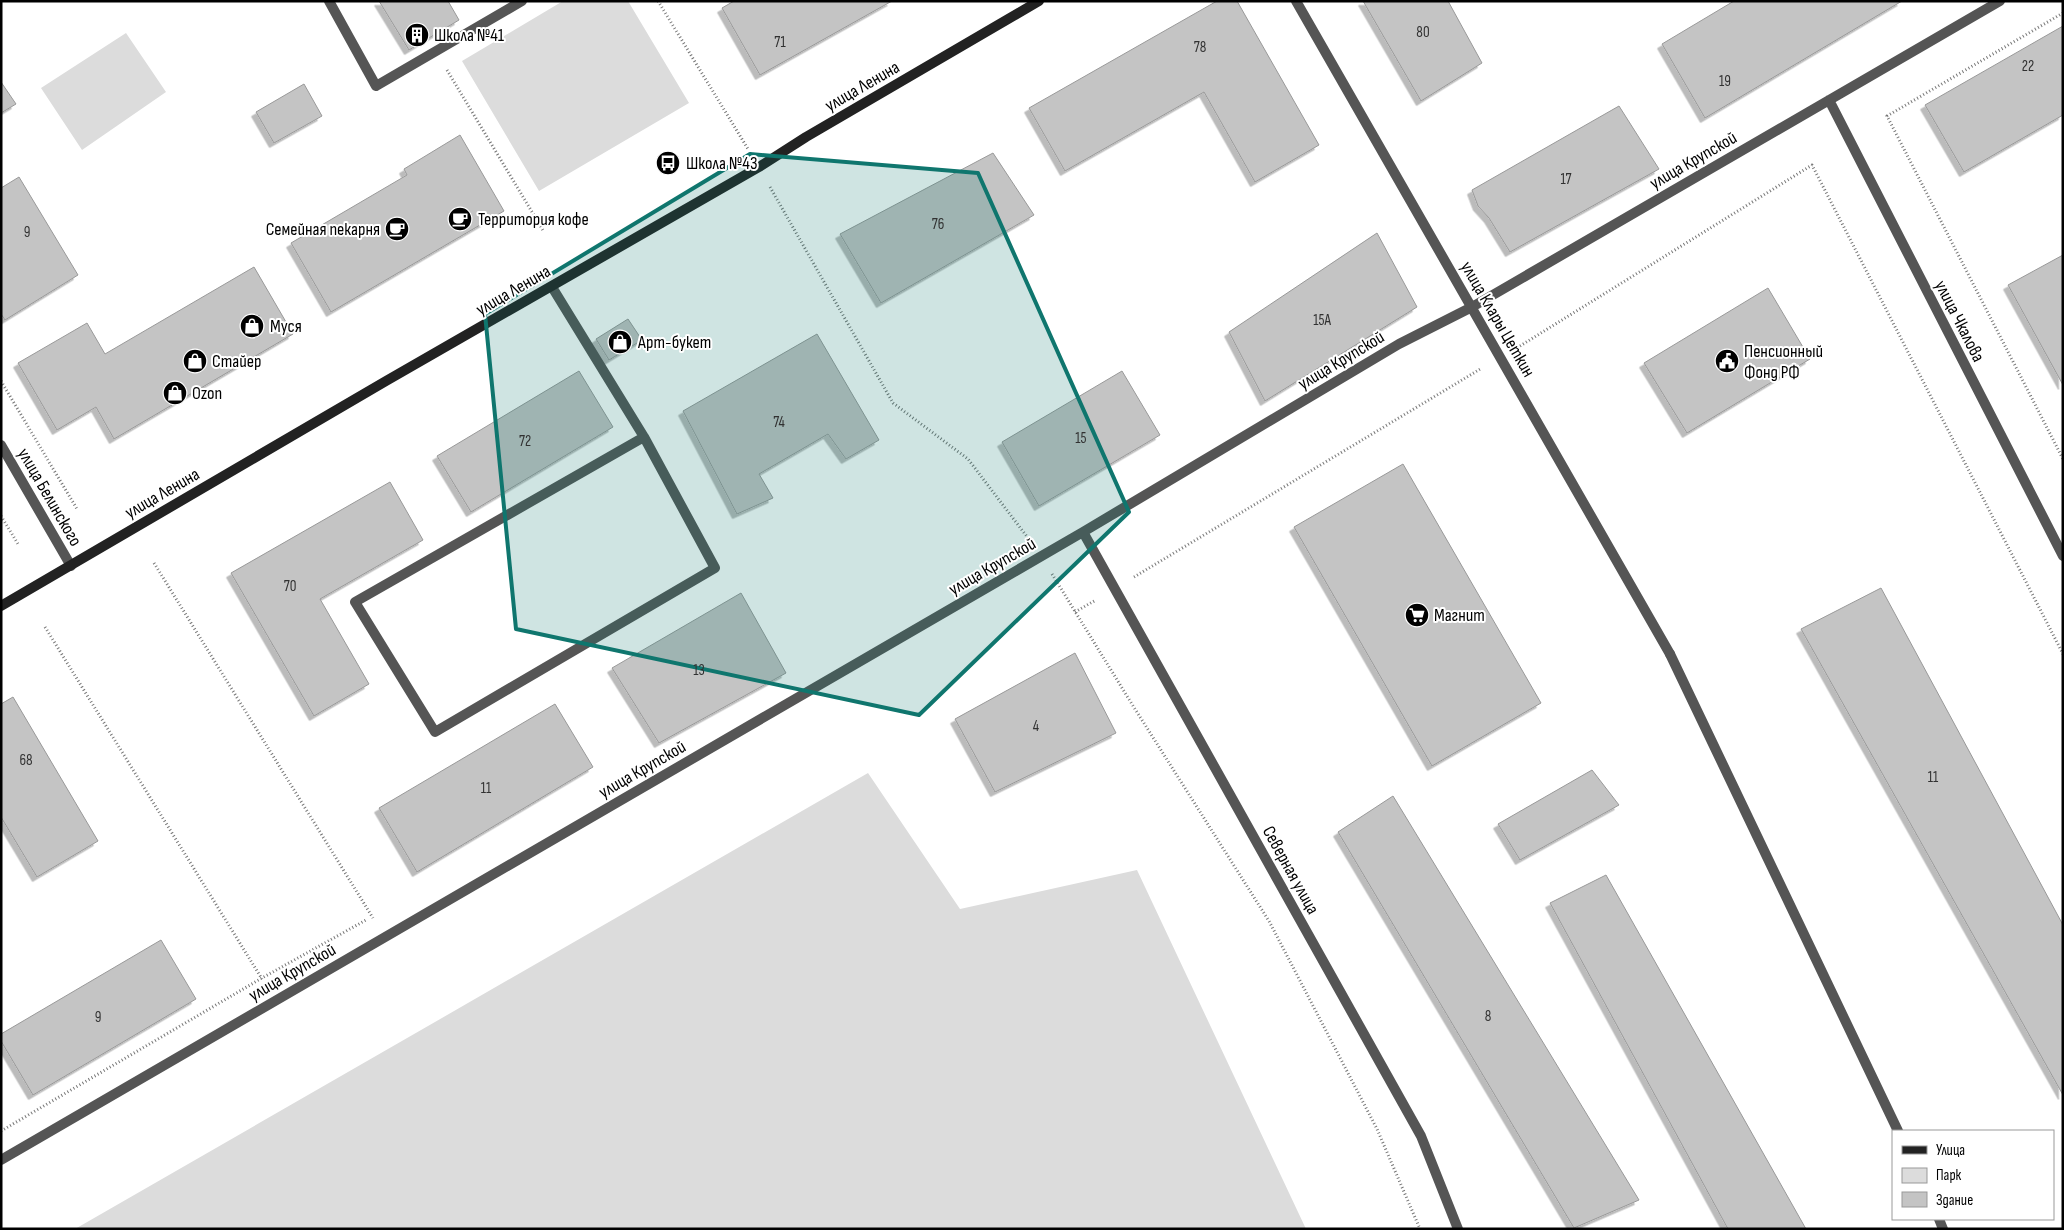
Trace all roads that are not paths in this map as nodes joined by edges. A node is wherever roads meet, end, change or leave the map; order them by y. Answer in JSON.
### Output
{"nodes":[{"id":1,"x":329,"y":1,"type":"edge"},
{"id":2,"x":522,"y":1,"type":"edge"},
{"id":3,"x":1039,"y":1,"type":"edge"},
{"id":4,"x":1296,"y":1,"type":"edge"},
{"id":5,"x":2000,"y":1,"type":"edge"},
{"id":6,"x":1828,"y":100,"type":"junction"},
{"id":7,"x":552,"y":287,"type":"junction"},
{"id":8,"x":1472,"y":307,"type":"junction"},
{"id":9,"x":644,"y":437,"type":"junction"},
{"id":10,"x":1,"y":445,"type":"edge"},
{"id":11,"x":1083,"y":532,"type":"junction"},
{"id":12,"x":2063,"y":556,"type":"edge"},
{"id":13,"x":71,"y":566,"type":"junction"},
{"id":14,"x":1,"y":606,"type":"edge"},
{"id":15,"x":1898,"y":1130,"type":"edge"},
{"id":16,"x":1,"y":1160,"type":"edge"},
{"id":17,"x":1458,"y":1229,"type":"edge"}],
"edges":[{"from":1,"to":2,"type":"street"},
{"from":3,"to":7,"type":"main road","name":"улица Ленина"},
{"from":4,"to":8,"type":"street","name":"улица Клары Цеткин"},
{"from":5,"to":6,"type":"street","name":"улица Крупской"},
{"from":6,"to":8,"type":"street","name":"улица Крупской"},
{"from":6,"to":12,"type":"street","name":"улица Чкалова"},
{"from":7,"to":9,"type":"street"},
{"from":7,"to":13,"type":"main road","name":"улица Ленина"},
{"from":8,"to":11,"type":"street","name":"улица Крупской"},
{"from":8,"to":15,"type":"street","name":"улица Клары Цеткин"},
{"from":9,"to":9,"type":"street"},
{"from":10,"to":13,"type":"street","name":"улица Белинского"},
{"from":11,"to":16,"type":"street","name":"улица Крупской"},
{"from":11,"to":17,"type":"street","name":"Северная улица"},
{"from":13,"to":14,"type":"main road","name":"улица Ленина"}]}
